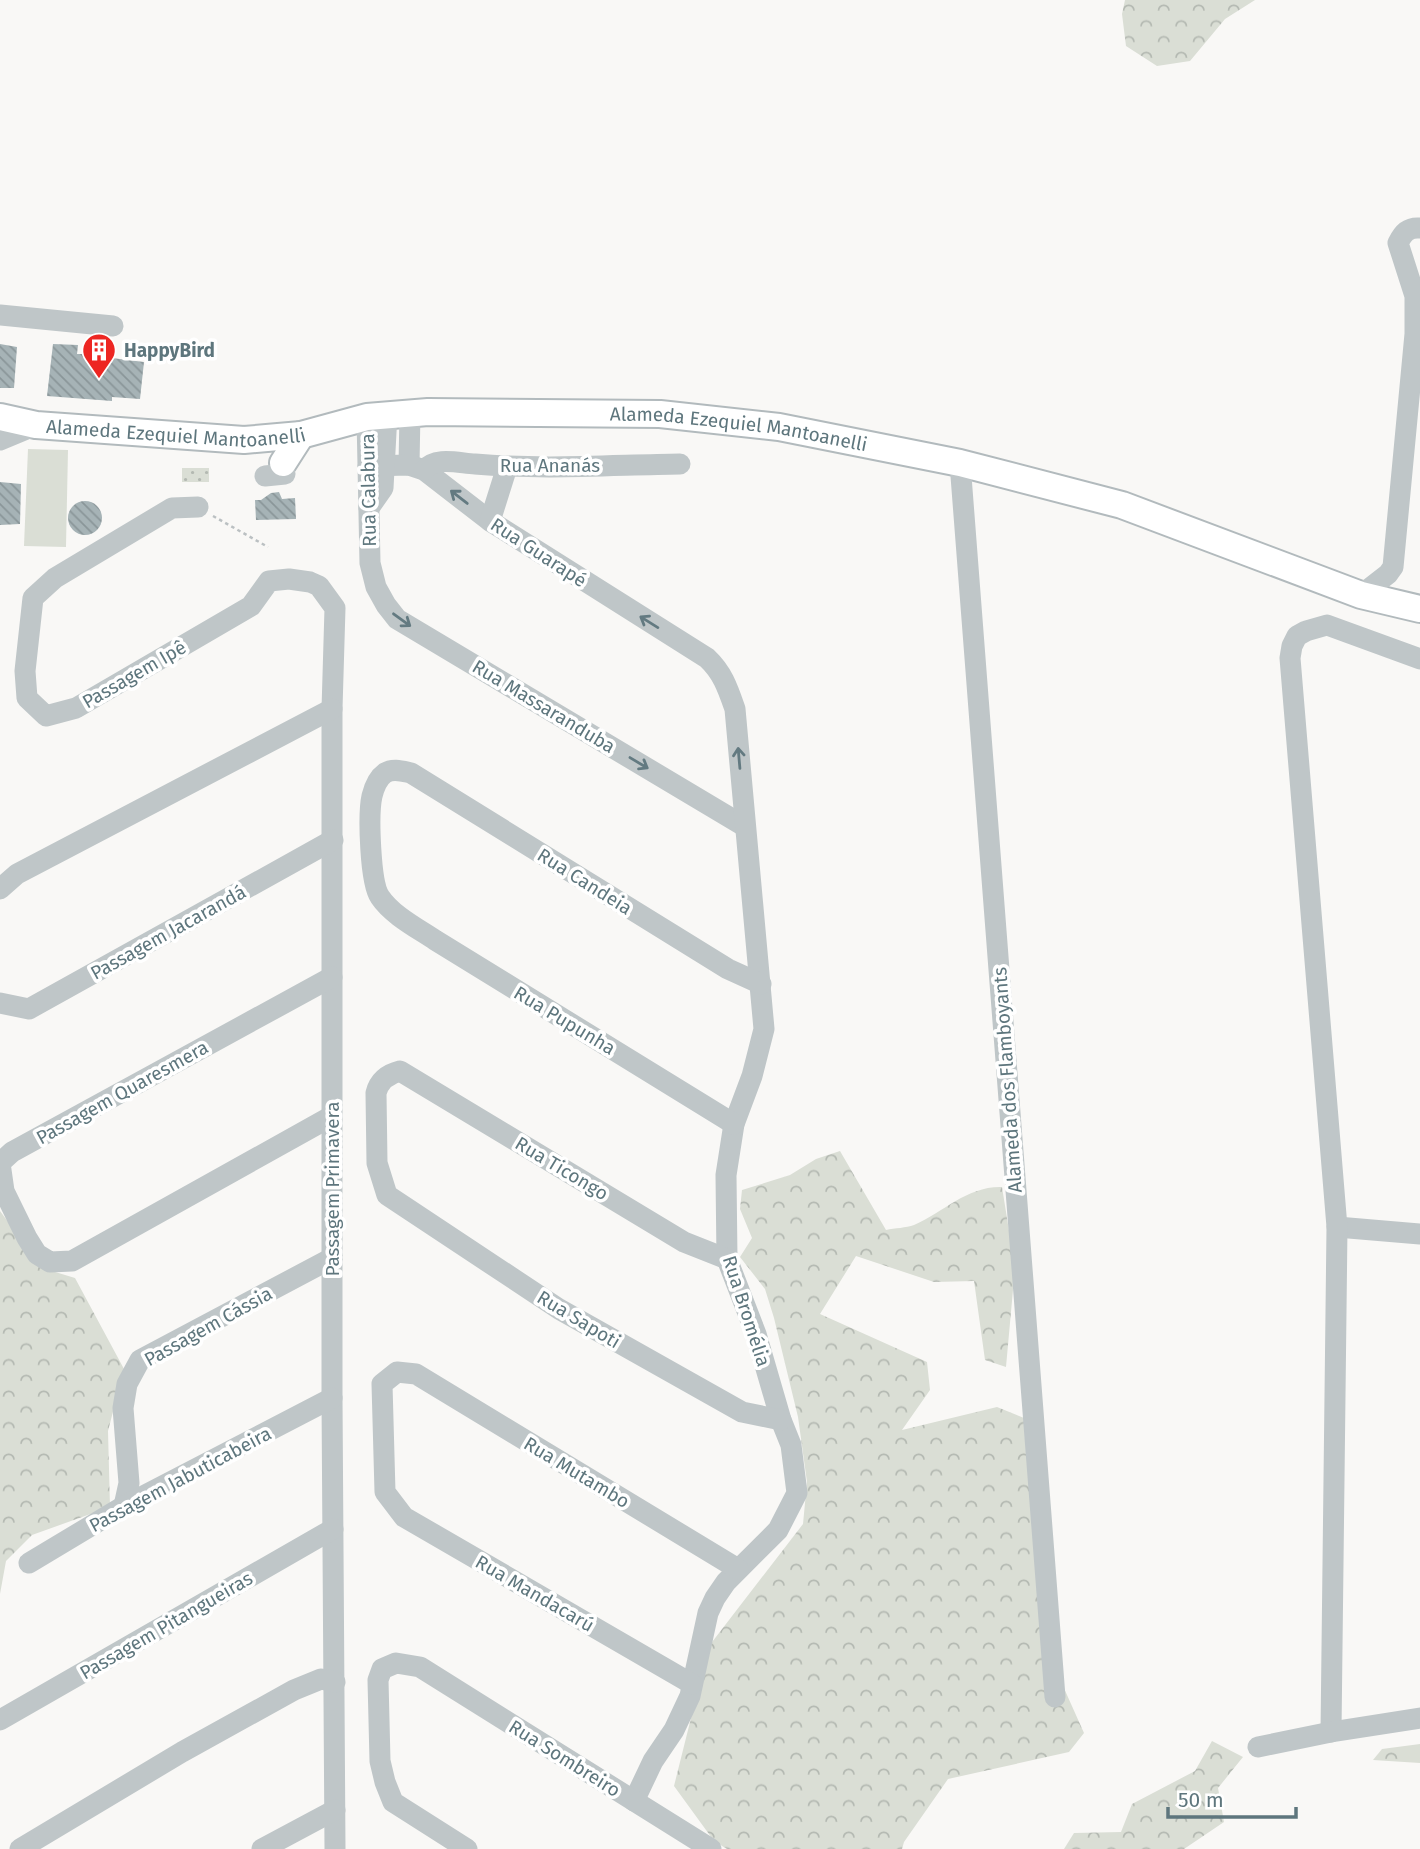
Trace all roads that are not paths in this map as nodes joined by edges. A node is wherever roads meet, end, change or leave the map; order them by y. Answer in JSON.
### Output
{"nodes":[{"id":1,"x":1420,"y":228,"type":"edge"},
{"id":2,"x":0,"y":315,"type":"edge"},
{"id":3,"x":113,"y":326,"type":"dead end"},
{"id":4,"x":388,"y":415,"type":"junction"},
{"id":5,"x":0,"y":417,"type":"edge"},
{"id":6,"x":36,"y":425,"type":"junction"},
{"id":7,"x":301,"y":435,"type":"junction"},
{"id":8,"x":234,"y":439,"type":"junction"},
{"id":9,"x":0,"y":440,"type":"edge"},
{"id":10,"x":960,"y":463,"type":"junction"},
{"id":11,"x":680,"y":464,"type":"dead end"},
{"id":12,"x":376,"y":465,"type":"junction"},
{"id":13,"x":416,"y":467,"type":"junction"},
{"id":14,"x":507,"y":467,"type":"junction"},
{"id":15,"x":198,"y":507,"type":"road end"},
{"id":16,"x":490,"y":521,"type":"junction"},
{"id":17,"x":370,"y":563,"type":"joint"},
{"id":18,"x":269,"y":581,"type":"joint"},
{"id":19,"x":1361,"y":595,"type":"junction"},
{"id":20,"x":1420,"y":609,"type":"edge"},
{"id":21,"x":707,"y":659,"type":"joint"},
{"id":22,"x":1420,"y":659,"type":"edge"},
{"id":23,"x":332,"y":709,"type":"junction"},
{"id":24,"x":411,"y":773,"type":"joint"},
{"id":25,"x":744,"y":826,"type":"junction"},
{"id":26,"x":333,"y":840,"type":"junction"},
{"id":27,"x":0,"y":888,"type":"edge"},
{"id":28,"x":332,"y":977,"type":"junction"},
{"id":29,"x":761,"y":984,"type":"junction"},
{"id":30,"x":0,"y":1003,"type":"edge"},
{"id":31,"x":332,"y":1116,"type":"junction"},
{"id":32,"x":734,"y":1124,"type":"junction"},
{"id":33,"x":387,"y":1195,"type":"joint"},
{"id":34,"x":1337,"y":1227,"type":"junction"},
{"id":35,"x":1420,"y":1234,"type":"edge"},
{"id":36,"x":332,"y":1258,"type":"junction"},
{"id":37,"x":727,"y":1259,"type":"junction"},
{"id":38,"x":416,"y":1374,"type":"joint"},
{"id":39,"x":332,"y":1398,"type":"junction"},
{"id":40,"x":781,"y":1420,"type":"junction"},
{"id":41,"x":124,"y":1506,"type":"junction"},
{"id":42,"x":333,"y":1529,"type":"junction"},
{"id":43,"x":29,"y":1563,"type":"dead end"},
{"id":44,"x":738,"y":1569,"type":"junction"},
{"id":45,"x":335,"y":1682,"type":"junction"},
{"id":46,"x":692,"y":1684,"type":"junction"},
{"id":47,"x":1055,"y":1696,"type":"dead end"},
{"id":48,"x":1420,"y":1718,"type":"edge"},
{"id":49,"x":0,"y":1720,"type":"edge"},
{"id":50,"x":1331,"y":1732,"type":"junction"},
{"id":51,"x":1258,"y":1747,"type":"dead end"},
{"id":52,"x":634,"y":1801,"type":"junction"},
{"id":53,"x":335,"y":1811,"type":"junction"},
{"id":54,"x":20,"y":1849,"type":"edge"},
{"id":55,"x":262,"y":1849,"type":"edge"},
{"id":56,"x":335,"y":1849,"type":"edge"},
{"id":57,"x":467,"y":1849,"type":"edge"},
{"id":58,"x":711,"y":1849,"type":"edge"}],
"edges":[{"from":1,"to":19,"type":"street"},
{"from":2,"to":3,"type":"street"},
{"from":4,"to":7,"type":"main road","name":"Alameda Ezequiel Mantoanelli"},
{"from":4,"to":10,"type":"main road","name":"Alameda Ezequiel Mantoanelli"},
{"from":4,"to":12,"type":"street","name":"Rua Calabura"},
{"from":4,"to":13,"type":"street"},
{"from":5,"to":6,"type":"main road","name":"Alameda Ezequiel Mantoanelli"},
{"from":6,"to":8,"type":"main road","name":"Alameda Ezequiel Mantoanelli"},
{"from":6,"to":9,"type":"street","name":"Alameda Ezequiel Mantoanelli"},
{"from":7,"to":8,"type":"main road","name":"Alameda Ezequiel Mantoanelli"},
{"from":7,"to":8,"type":"main road"},
{"from":10,"to":19,"type":"main road","name":"Alameda Ezequiel Mantoanelli"},
{"from":10,"to":47,"type":"street","name":"Alameda dos Flamboyants"},
{"from":11,"to":14,"type":"street","name":"Rua Ananás"},
{"from":12,"to":13,"type":"street"},
{"from":12,"to":17,"type":"street","name":"Rua Calabura"},
{"from":13,"to":14,"type":"street","name":"Rua Ananás"},
{"from":16,"to":13,"type":"street","name":"Rua Guarapé","one_way":true},
{"from":14,"to":16,"type":"street"},
{"from":15,"to":18,"type":"street","name":"Passagem Ipê"},
{"from":21,"to":16,"type":"street","name":"Rua Guarapé","one_way":true},
{"from":17,"to":25,"type":"street","name":"Rua Massaranduba","one_way":true},
{"from":18,"to":23,"type":"street","name":"Passagem Primavera"},
{"from":19,"to":20,"type":"main road","name":"Alameda Ezequiel Mantoanelli"},
{"from":25,"to":21,"type":"street","name":"Rua Bromélia","one_way":true},
{"from":22,"to":34,"type":"street"},
{"from":23,"to":26,"type":"street","name":"Passagem Primavera"},
{"from":23,"to":27,"type":"street"},
{"from":24,"to":29,"type":"street","name":"Rua Candeia"},
{"from":24,"to":32,"type":"street","name":"Rua Pupunha"},
{"from":25,"to":29,"type":"street","name":"Rua Bromélia"},
{"from":26,"to":28,"type":"street","name":"Passagem Primavera"},
{"from":26,"to":30,"type":"street","name":"Passagem Jacarandá"},
{"from":28,"to":31,"type":"street","name":"Passagem Primavera"},
{"from":28,"to":31,"type":"street","name":"Passagem Quaresmera"},
{"from":29,"to":32,"type":"street","name":"Rua Bromélia"},
{"from":31,"to":36,"type":"street","name":"Passagem Primavera"},
{"from":32,"to":37,"type":"street","name":"Rua Bromélia"},
{"from":33,"to":37,"type":"street","name":"Rua Ticongo"},
{"from":33,"to":40,"type":"street","name":"Rua Sapoti"},
{"from":34,"to":35,"type":"street"},
{"from":34,"to":50,"type":"street"},
{"from":36,"to":39,"type":"street","name":"Passagem Primavera"},
{"from":36,"to":41,"type":"street","name":"Passagem Cássia"},
{"from":37,"to":40,"type":"street","name":"Rua Bromélia"},
{"from":38,"to":44,"type":"street","name":"Rua Mutambo"},
{"from":38,"to":46,"type":"street","name":"Rua Mandacarú"},
{"from":39,"to":41,"type":"street","name":"Passagem Jabuticabeira"},
{"from":39,"to":42,"type":"street","name":"Passagem Primavera"},
{"from":40,"to":44,"type":"street","name":"Rua Bromélia"},
{"from":41,"to":43,"type":"street","name":"Passagem Jabuticabeira"},
{"from":42,"to":45,"type":"street","name":"Passagem Primavera"},
{"from":42,"to":49,"type":"street","name":"Passagem Pitangueiras"},
{"from":44,"to":46,"type":"street","name":"Rua Bromélia"},
{"from":45,"to":53,"type":"street","name":"Passagem Primavera"},
{"from":45,"to":54,"type":"street"},
{"from":46,"to":52,"type":"street","name":"Rua Bromélia"},
{"from":48,"to":50,"type":"street"},
{"from":50,"to":51,"type":"street"},
{"from":52,"to":57,"type":"street","name":"Rua Sombreiro"},
{"from":52,"to":58,"type":"street","name":"Rua Sombreiro"},
{"from":53,"to":55,"type":"street"},
{"from":53,"to":56,"type":"street","name":"Passagem Primavera"}]}
